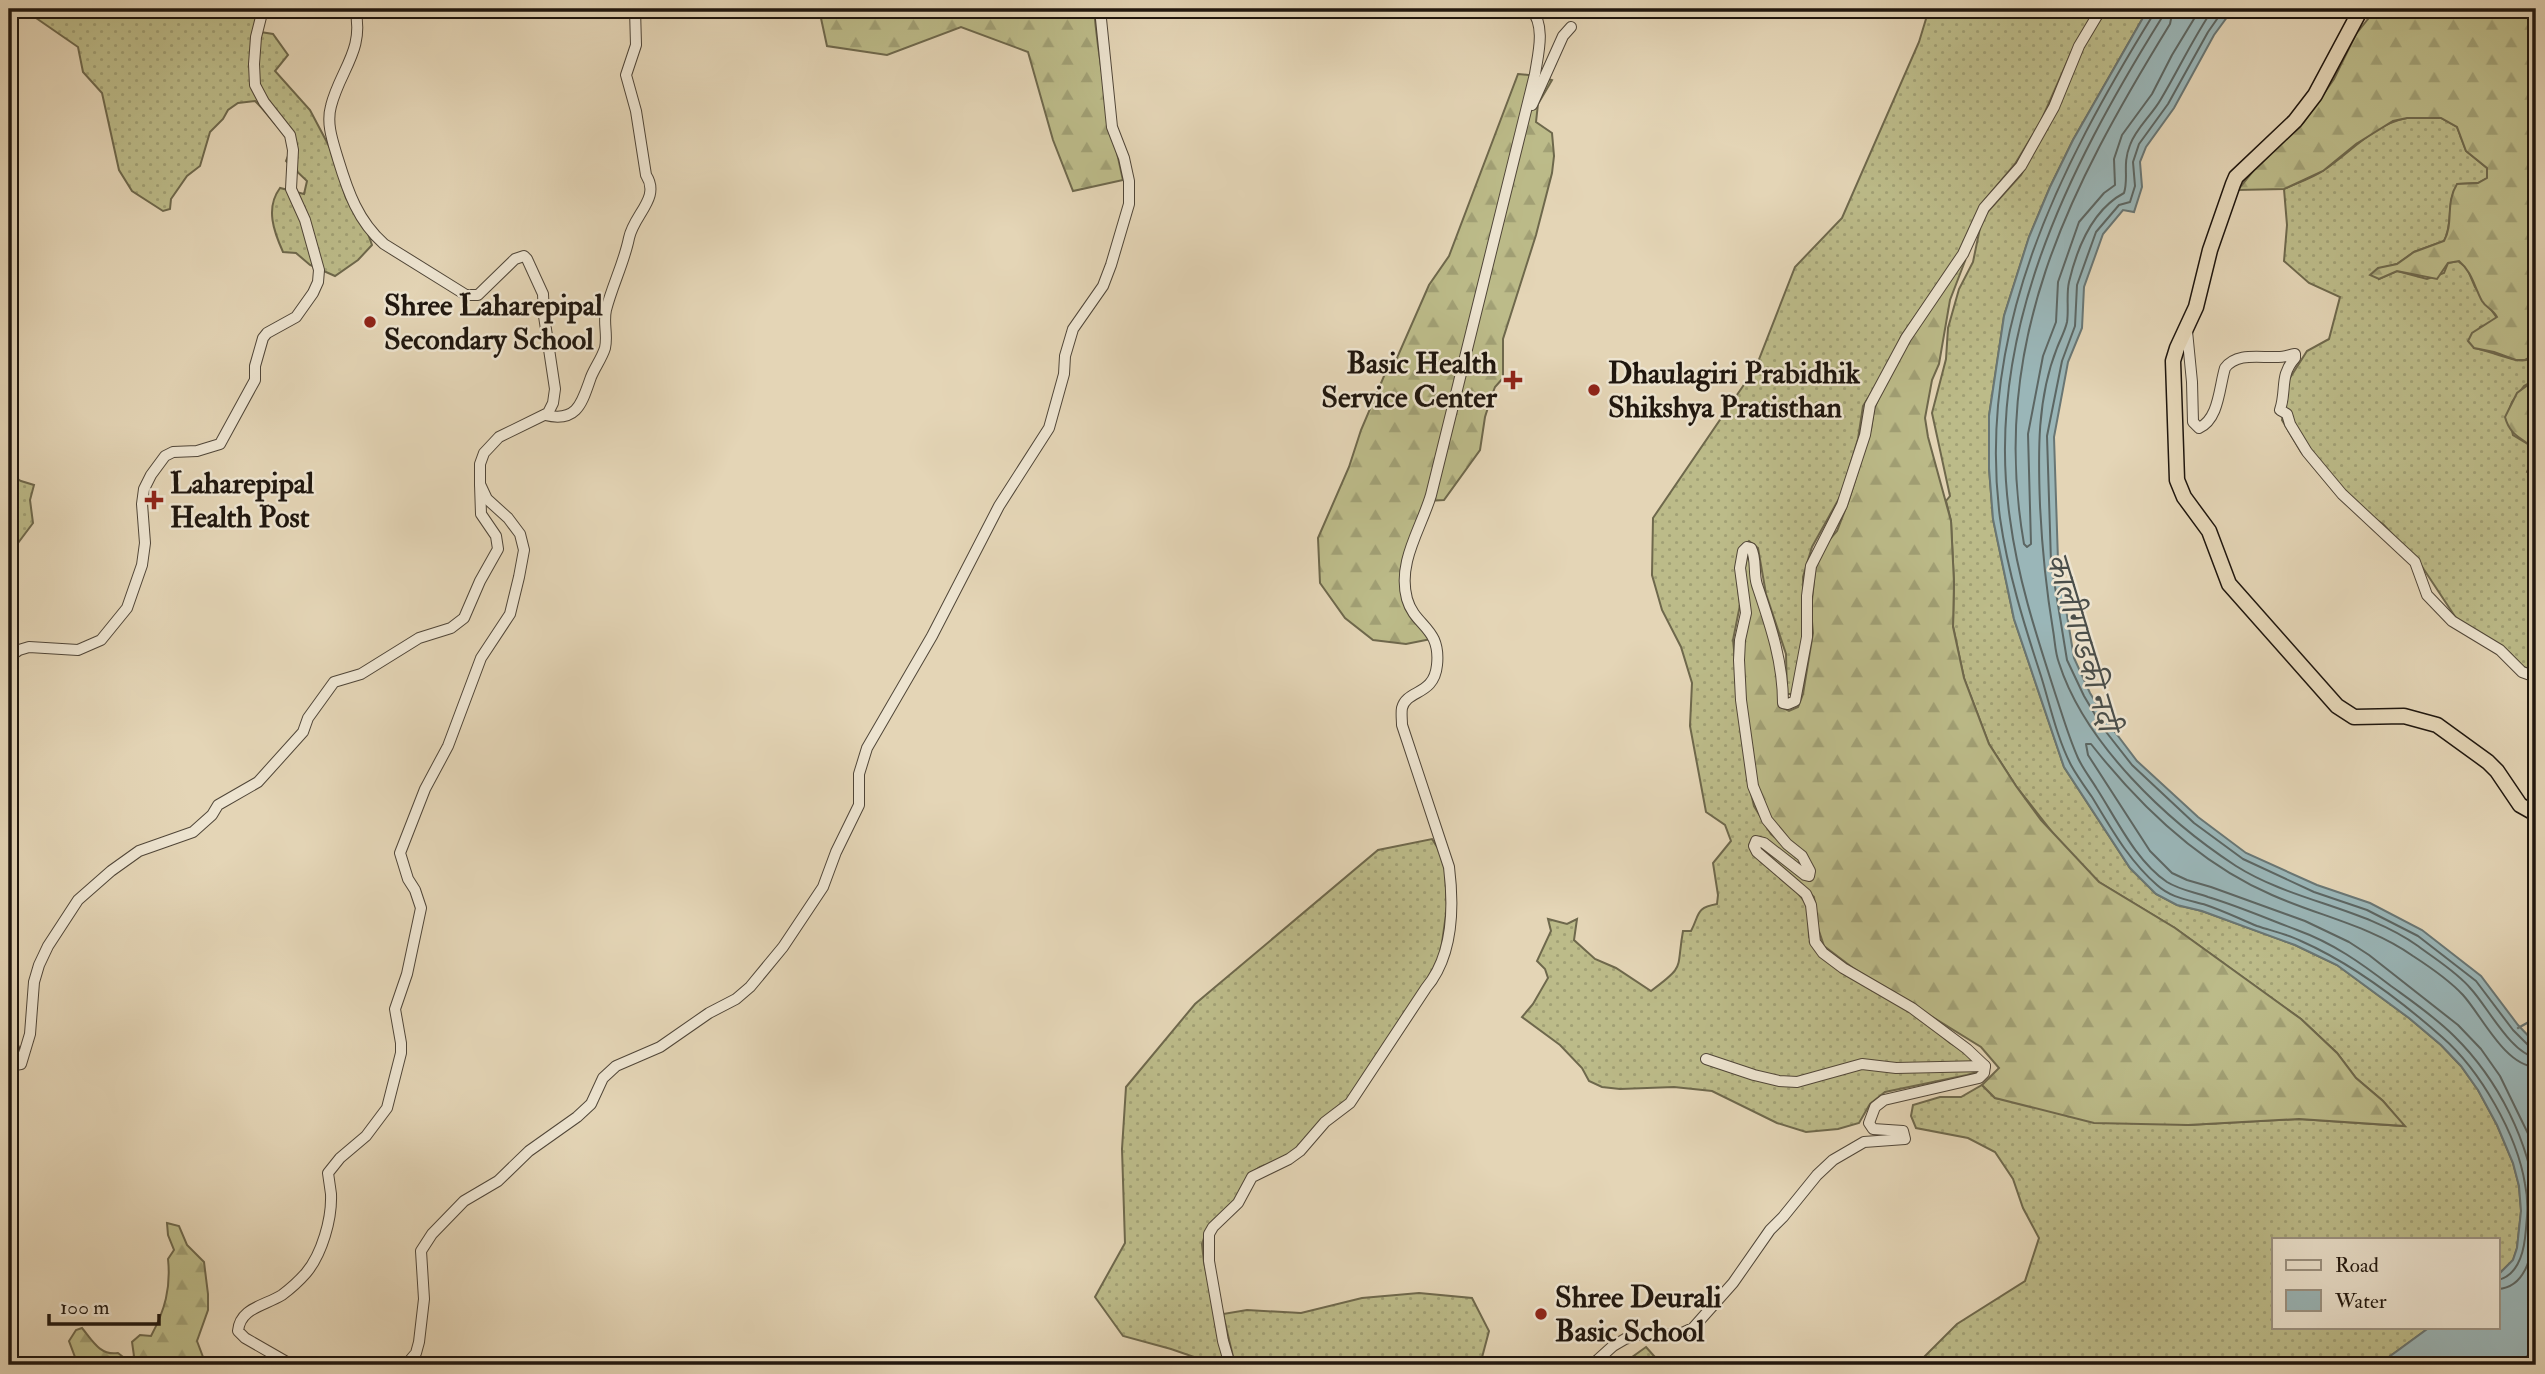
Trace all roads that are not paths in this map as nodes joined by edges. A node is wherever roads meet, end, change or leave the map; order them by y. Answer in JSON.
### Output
{"nodes":[{"id":1,"x":263,"y":9,"type":"edge"},
{"id":2,"x":355,"y":9,"type":"edge"},
{"id":3,"x":635,"y":9,"type":"edge"},
{"id":4,"x":1100,"y":9,"type":"edge"},
{"id":5,"x":1531,"y":9,"type":"edge"},
{"id":6,"x":2101,"y":9,"type":"edge"},
{"id":7,"x":2361,"y":9,"type":"edge"},
{"id":8,"x":1570,"y":27,"type":"dead end"},
{"id":9,"x":1522,"y":124,"type":"junction"},
{"id":10,"x":2186,"y":330,"type":"junction"},
{"id":11,"x":545,"y":415,"type":"junction"},
{"id":12,"x":480,"y":484,"type":"junction"},
{"id":13,"x":9,"y":657,"type":"edge"},
{"id":14,"x":2536,"y":677,"type":"edge"},
{"id":15,"x":2536,"y":814,"type":"edge"},
{"id":16,"x":9,"y":1042,"type":"edge"},
{"id":17,"x":1706,"y":1059,"type":"dead end"},
{"id":18,"x":1985,"y":1066,"type":"junction"},
{"id":19,"x":12,"y":1068,"type":"edge"},
{"id":20,"x":292,"y":1365,"type":"edge"},
{"id":21,"x":406,"y":1365,"type":"edge"},
{"id":22,"x":1230,"y":1365,"type":"edge"},
{"id":23,"x":1592,"y":1365,"type":"edge"}],
"edges":[{"from":1,"to":13,"type":"street"},
{"from":2,"to":11,"type":"street"},
{"from":3,"to":11,"type":"street"},
{"from":4,"to":21,"type":"street"},
{"from":5,"to":9,"type":"street"},
{"from":6,"to":18,"type":"street"},
{"from":7,"to":10,"type":"highway"},
{"from":8,"to":9,"type":"street"},
{"from":9,"to":22,"type":"street"},
{"from":10,"to":14,"type":"street"},
{"from":10,"to":15,"type":"highway"},
{"from":11,"to":12,"type":"street"},
{"from":12,"to":19,"type":"street"},
{"from":12,"to":20,"type":"street"},
{"from":16,"to":19,"type":"street"},
{"from":17,"to":18,"type":"street"},
{"from":18,"to":23,"type":"street"}]}
